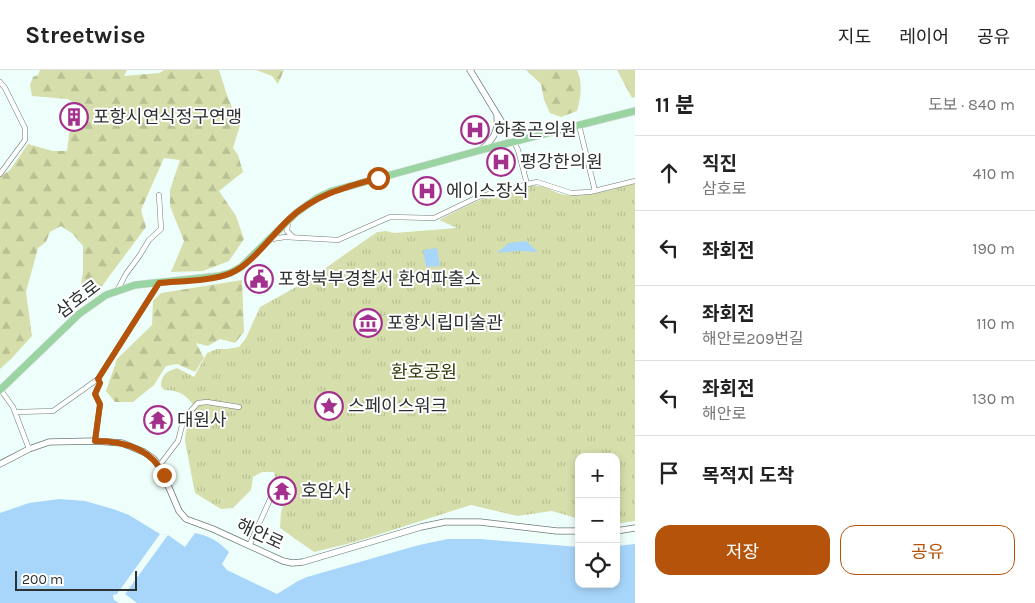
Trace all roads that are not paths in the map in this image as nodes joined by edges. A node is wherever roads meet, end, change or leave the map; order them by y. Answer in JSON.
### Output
{"nodes":[{"id":1,"x":470,"y":70,"type":"edge"},
{"id":2,"x":0,"y":82,"type":"edge"},
{"id":3,"x":635,"y":111,"type":"edge"},
{"id":4,"x":496,"y":115,"type":"junction"},
{"id":5,"x":578,"y":125,"type":"junction"},
{"id":6,"x":514,"y":142,"type":"junction"},
{"id":7,"x":481,"y":150,"type":"junction"},
{"id":8,"x":1,"y":172,"type":"edge"},
{"id":9,"x":635,"y":181,"type":"edge"},
{"id":10,"x":527,"y":184,"type":"junction"},
{"id":11,"x":595,"y":191,"type":"junction"},
{"id":12,"x":159,"y":195,"type":"dead end"},
{"id":13,"x":289,"y":219,"type":"junction"},
{"id":14,"x":294,"y":237,"type":"junction"},
{"id":15,"x":270,"y":239,"type":"junction"},
{"id":16,"x":159,"y":283,"type":"junction"},
{"id":17,"x":118,"y":289,"type":"junction"},
{"id":18,"x":98,"y":379,"type":"junction"},
{"id":19,"x":0,"y":390,"type":"edge"},
{"id":20,"x":239,"y":407,"type":"dead end"},
{"id":21,"x":16,"y":412,"type":"junction"},
{"id":22,"x":95,"y":441,"type":"junction"},
{"id":23,"x":29,"y":449,"type":"junction"},
{"id":24,"x":0,"y":464,"type":"edge"},
{"id":25,"x":159,"y":466,"type":"junction"},
{"id":26,"x":277,"y":484,"type":"dead end"},
{"id":27,"x":635,"y":528,"type":"edge"},
{"id":28,"x":620,"y":530,"type":"edge"},
{"id":29,"x":575,"y":531,"type":"edge"},
{"id":30,"x":249,"y":546,"type":"junction"}],
"edges":[{"from":1,"to":4,"type":"street"},
{"from":2,"to":8,"type":"street"},
{"from":3,"to":5,"type":"main road","name":"삼호로"},
{"from":4,"to":6,"type":"street"},
{"from":4,"to":7,"type":"street"},
{"from":5,"to":6,"type":"main road","name":"삼호로"},
{"from":5,"to":11,"type":"street"},
{"from":6,"to":7,"type":"main road","name":"삼호로"},
{"from":6,"to":10,"type":"street"},
{"from":7,"to":13,"type":"main road","name":"삼호로"},
{"from":9,"to":11,"type":"street"},
{"from":10,"to":11,"type":"street"},
{"from":10,"to":14,"type":"street"},
{"from":12,"to":17,"type":"street"},
{"from":13,"to":14,"type":"street"},
{"from":13,"to":15,"type":"main road","name":"삼호로"},
{"from":14,"to":15,"type":"street"},
{"from":15,"to":16,"type":"main road","name":"삼호로"},
{"from":16,"to":17,"type":"main road","name":"삼호로"},
{"from":16,"to":18,"type":"street"},
{"from":17,"to":19,"type":"main road","name":"삼호로"},
{"from":18,"to":21,"type":"street"},
{"from":18,"to":22,"type":"street"},
{"from":19,"to":21,"type":"street"},
{"from":20,"to":25,"type":"street"},
{"from":21,"to":23,"type":"street"},
{"from":22,"to":23,"type":"street","name":"해안로"},
{"from":22,"to":25,"type":"street","name":"해안로"},
{"from":23,"to":24,"type":"street","name":"해안로"},
{"from":25,"to":30,"type":"street","name":"해안로"},
{"from":26,"to":30,"type":"street"},
{"from":27,"to":28,"type":"street"},
{"from":29,"to":30,"type":"street","name":"해안로"}]}
